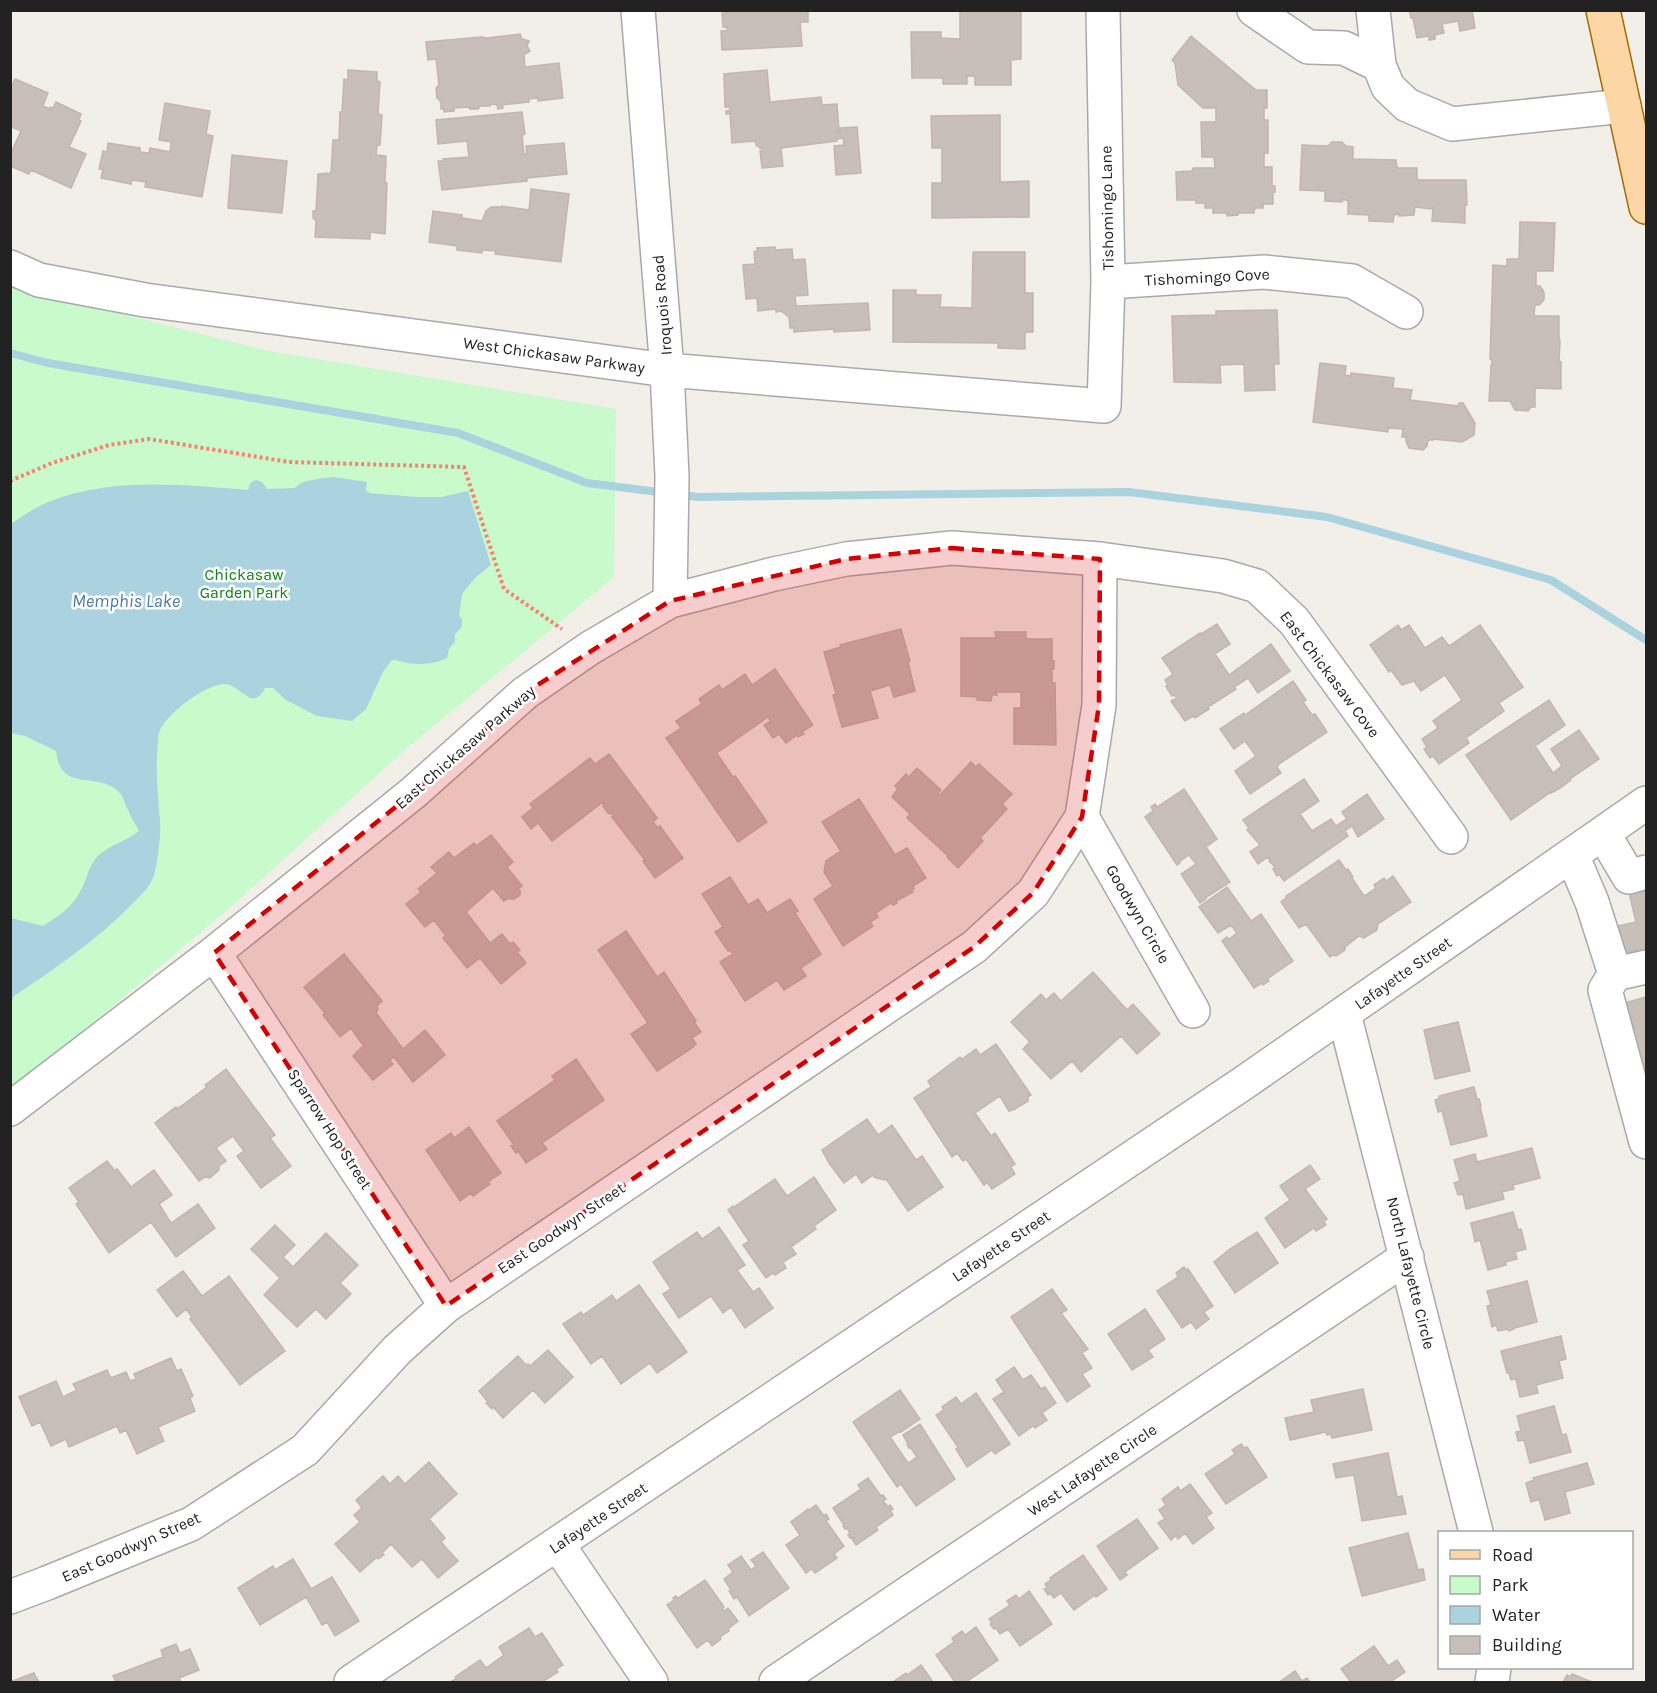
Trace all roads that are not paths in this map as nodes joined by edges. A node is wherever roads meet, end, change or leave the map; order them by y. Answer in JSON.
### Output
{"nodes":[{"id":1,"x":638,"y":10,"type":"edge"},
{"id":2,"x":1103,"y":10,"type":"edge"},
{"id":3,"x":1254,"y":10,"type":"edge"},
{"id":4,"x":1373,"y":10,"type":"edge"},
{"id":5,"x":1603,"y":10,"type":"edge"},
{"id":6,"x":1379,"y":65,"type":"junction"},
{"id":7,"x":1624,"y":106,"type":"junction"},
{"id":8,"x":1647,"y":207,"type":"edge"},
{"id":9,"x":10,"y":267,"type":"edge"},
{"id":10,"x":1108,"y":282,"type":"junction"},
{"id":11,"x":1406,"y":312,"type":"dead end"},
{"id":12,"x":667,"y":370,"type":"junction"},
{"id":13,"x":1104,"y":406,"type":"joint"},
{"id":14,"x":1100,"y":559,"type":"junction"},
{"id":15,"x":670,"y":601,"type":"junction"},
{"id":16,"x":1647,"y":803,"type":"edge"},
{"id":17,"x":1082,"y":817,"type":"junction"},
{"id":18,"x":1604,"y":833,"type":"junction"},
{"id":19,"x":1451,"y":837,"type":"dead end"},
{"id":20,"x":1572,"y":855,"type":"junction"},
{"id":21,"x":1647,"y":872,"type":"edge"},
{"id":22,"x":214,"y":953,"type":"junction"},
{"id":23,"x":1647,"y":967,"type":"edge"},
{"id":24,"x":1615,"y":974,"type":"junction"},
{"id":25,"x":1193,"y":1011,"type":"dead end"},
{"id":26,"x":1344,"y":1014,"type":"junction"},
{"id":27,"x":10,"y":1109,"type":"edge"},
{"id":28,"x":1647,"y":1142,"type":"edge"},
{"id":29,"x":1407,"y":1257,"type":"junction"},
{"id":30,"x":446,"y":1306,"type":"junction"},
{"id":31,"x":1476,"y":1531,"type":"edge"},
{"id":32,"x":558,"y":1545,"type":"junction"},
{"id":33,"x":10,"y":1597,"type":"edge"},
{"id":34,"x":351,"y":1683,"type":"edge"},
{"id":35,"x":651,"y":1683,"type":"edge"},
{"id":36,"x":776,"y":1683,"type":"edge"}],
"edges":[{"from":1,"to":12,"type":"street","name":"Iroquois Road"},
{"from":2,"to":10,"type":"street","name":"Tishomingo Lane"},
{"from":3,"to":6,"type":"street"},
{"from":4,"to":6,"type":"street"},
{"from":5,"to":7,"type":"main road"},
{"from":6,"to":7,"type":"street"},
{"from":7,"to":8,"type":"main road"},
{"from":9,"to":12,"type":"street","name":"West Chickasaw Parkway"},
{"from":10,"to":11,"type":"street","name":"Tishomingo Cove"},
{"from":10,"to":13,"type":"street","name":"Tishomingo Lane"},
{"from":12,"to":13,"type":"street","name":"West Chickasaw Parkway"},
{"from":12,"to":15,"type":"street","name":"Iroquois Road"},
{"from":14,"to":15,"type":"street","name":"East Chickasaw Parkway"},
{"from":14,"to":17,"type":"street"},
{"from":14,"to":19,"type":"street","name":"East Chickasaw Cove"},
{"from":15,"to":22,"type":"street","name":"East Chickasaw Parkway"},
{"from":16,"to":18,"type":"street","name":"Lafayette Street"},
{"from":17,"to":25,"type":"street","name":"Goodwyn Circle"},
{"from":17,"to":30,"type":"street","name":"East Goodwyn Street"},
{"from":18,"to":20,"type":"street","name":"Lafayette Street"},
{"from":18,"to":21,"type":"street"},
{"from":20,"to":24,"type":"street"},
{"from":20,"to":26,"type":"street","name":"Lafayette Street"},
{"from":22,"to":27,"type":"street","name":"East Chickasaw Parkway"},
{"from":22,"to":30,"type":"street","name":"Sparrow Hop Street"},
{"from":23,"to":24,"type":"street"},
{"from":24,"to":28,"type":"street"},
{"from":26,"to":29,"type":"street","name":"North Lafayette Circle"},
{"from":26,"to":32,"type":"street","name":"Lafayette Street"},
{"from":29,"to":31,"type":"street","name":"North Lafayette Circle"},
{"from":29,"to":36,"type":"street","name":"West Lafayette Circle"},
{"from":30,"to":33,"type":"street","name":"East Goodwyn Street"},
{"from":32,"to":34,"type":"street","name":"Lafayette Street"},
{"from":32,"to":35,"type":"street"}]}
